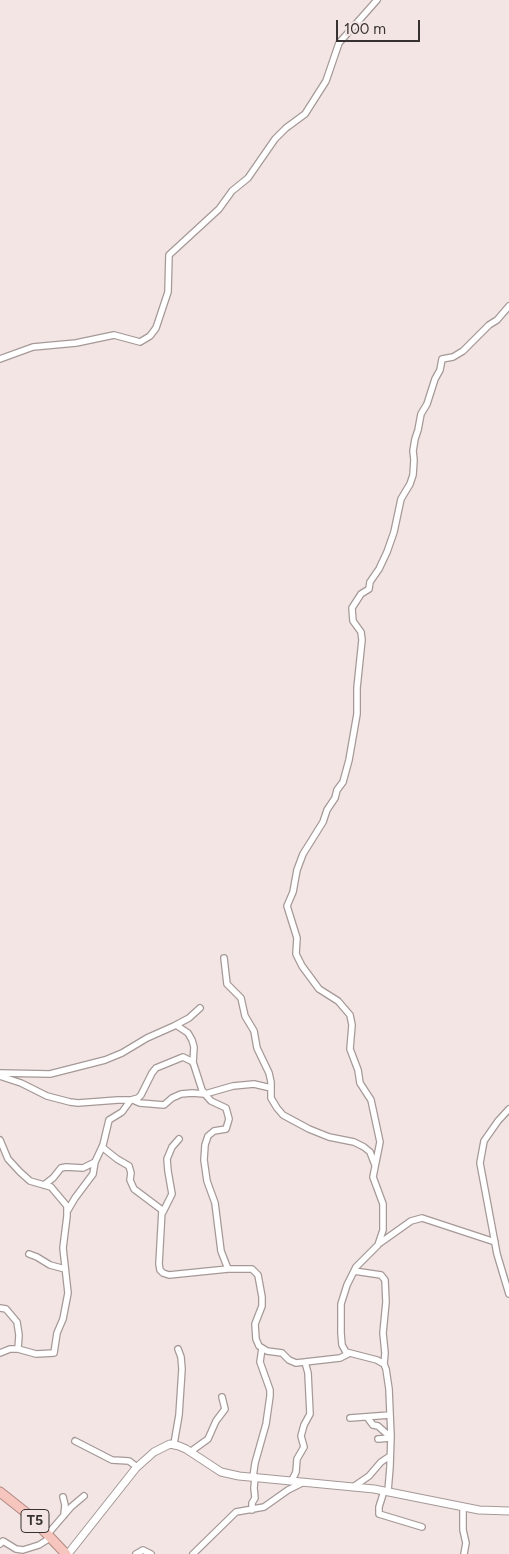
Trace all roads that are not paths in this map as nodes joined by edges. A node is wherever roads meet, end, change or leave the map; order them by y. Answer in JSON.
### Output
{"nodes":[{"id":1,"x":377,"y":0,"type":"edge"},
{"id":2,"x":509,"y":306,"type":"edge"},
{"id":3,"x":0,"y":359,"type":"edge"},
{"id":4,"x":224,"y":958,"type":"dead end"},
{"id":5,"x":200,"y":1008,"type":"dead end"},
{"id":6,"x":176,"y":1025,"type":"junction"},
{"id":7,"x":193,"y":1063,"type":"junction"},
{"id":8,"x":0,"y":1075,"type":"edge"},
{"id":9,"x":271,"y":1088,"type":"junction"},
{"id":10,"x":204,"y":1094,"type":"junction"},
{"id":11,"x":132,"y":1100,"type":"junction"},
{"id":12,"x":509,"y":1109,"type":"edge"},
{"id":13,"x":179,"y":1139,"type":"dead end"},
{"id":14,"x":0,"y":1140,"type":"edge"},
{"id":15,"x":102,"y":1147,"type":"junction"},
{"id":16,"x":95,"y":1162,"type":"junction"},
{"id":17,"x":375,"y":1165,"type":"junction"},
{"id":18,"x":44,"y":1185,"type":"junction"},
{"id":19,"x":68,"y":1210,"type":"junction"},
{"id":20,"x":163,"y":1212,"type":"junction"},
{"id":21,"x":495,"y":1242,"type":"junction"},
{"id":22,"x":378,"y":1244,"type":"junction"},
{"id":23,"x":29,"y":1254,"type":"dead end"},
{"id":24,"x":65,"y":1269,"type":"junction"},
{"id":25,"x":228,"y":1269,"type":"junction"},
{"id":26,"x":354,"y":1271,"type":"junction"},
{"id":27,"x":509,"y":1294,"type":"edge"},
{"id":28,"x":0,"y":1308,"type":"edge"},
{"id":29,"x":262,"y":1348,"type":"junction"},
{"id":30,"x":18,"y":1349,"type":"junction"},
{"id":31,"x":178,"y":1349,"type":"dead end"},
{"id":32,"x":0,"y":1353,"type":"edge"},
{"id":33,"x":348,"y":1354,"type":"junction"},
{"id":34,"x":305,"y":1362,"type":"junction"},
{"id":35,"x":384,"y":1364,"type":"junction"},
{"id":36,"x":222,"y":1397,"type":"dead end"},
{"id":37,"x":390,"y":1414,"type":"junction"},
{"id":38,"x":367,"y":1417,"type":"junction"},
{"id":39,"x":350,"y":1418,"type":"dead end"},
{"id":40,"x":391,"y":1437,"type":"junction"},
{"id":41,"x":378,"y":1438,"type":"dead end"},
{"id":42,"x":75,"y":1441,"type":"dead end"},
{"id":43,"x":174,"y":1444,"type":"junction"},
{"id":44,"x":190,"y":1452,"type":"junction"},
{"id":45,"x":390,"y":1456,"type":"junction"},
{"id":46,"x":137,"y":1466,"type":"junction"},
{"id":47,"x":254,"y":1477,"type":"junction"},
{"id":48,"x":292,"y":1480,"type":"junction"},
{"id":49,"x":304,"y":1482,"type":"junction"},
{"id":50,"x":353,"y":1487,"type":"junction"},
{"id":51,"x":386,"y":1491,"type":"junction"},
{"id":52,"x":0,"y":1492,"type":"edge"},
{"id":53,"x":84,"y":1496,"type":"dead end"},
{"id":54,"x":62,"y":1497,"type":"dead end"},
{"id":55,"x":463,"y":1507,"type":"junction"},
{"id":56,"x":252,"y":1510,"type":"junction"},
{"id":57,"x":509,"y":1512,"type":"edge"},
{"id":58,"x":64,"y":1517,"type":"junction"},
{"id":59,"x":422,"y":1527,"type":"dead end"},
{"id":60,"x":48,"y":1536,"type":"junction"},
{"id":61,"x":0,"y":1544,"type":"edge"},
{"id":62,"x":67,"y":1554,"type":"edge"},
{"id":63,"x":136,"y":1554,"type":"edge"},
{"id":64,"x":151,"y":1554,"type":"edge"},
{"id":65,"x":193,"y":1554,"type":"edge"},
{"id":66,"x":464,"y":1554,"type":"edge"}],
"edges":[{"from":1,"to":3,"type":"street"},
{"from":2,"to":17,"type":"street"},
{"from":4,"to":9,"type":"street"},
{"from":5,"to":6,"type":"street"},
{"from":6,"to":7,"type":"street"},
{"from":6,"to":8,"type":"street"},
{"from":7,"to":10,"type":"street"},
{"from":7,"to":11,"type":"street"},
{"from":8,"to":11,"type":"street"},
{"from":9,"to":10,"type":"street"},
{"from":9,"to":17,"type":"street"},
{"from":10,"to":11,"type":"street"},
{"from":10,"to":25,"type":"street"},
{"from":11,"to":15,"type":"street"},
{"from":12,"to":21,"type":"street"},
{"from":13,"to":20,"type":"street"},
{"from":14,"to":18,"type":"street"},
{"from":15,"to":16,"type":"street"},
{"from":15,"to":20,"type":"street"},
{"from":16,"to":18,"type":"street"},
{"from":16,"to":19,"type":"street"},
{"from":17,"to":22,"type":"street"},
{"from":18,"to":19,"type":"street"},
{"from":19,"to":24,"type":"street"},
{"from":20,"to":25,"type":"street"},
{"from":21,"to":22,"type":"street"},
{"from":21,"to":27,"type":"street"},
{"from":22,"to":26,"type":"street"},
{"from":23,"to":24,"type":"street"},
{"from":24,"to":30,"type":"street"},
{"from":25,"to":29,"type":"street"},
{"from":26,"to":33,"type":"street"},
{"from":26,"to":35,"type":"street"},
{"from":28,"to":30,"type":"street"},
{"from":29,"to":34,"type":"street"},
{"from":29,"to":47,"type":"street"},
{"from":30,"to":32,"type":"street"},
{"from":31,"to":43,"type":"street"},
{"from":33,"to":34,"type":"street"},
{"from":33,"to":35,"type":"street"},
{"from":34,"to":48,"type":"street"},
{"from":35,"to":37,"type":"street"},
{"from":36,"to":44,"type":"street"},
{"from":37,"to":38,"type":"street"},
{"from":37,"to":40,"type":"street"},
{"from":38,"to":39,"type":"street"},
{"from":38,"to":40,"type":"street"},
{"from":40,"to":41,"type":"street"},
{"from":40,"to":45,"type":"street"},
{"from":42,"to":46,"type":"street"},
{"from":43,"to":44,"type":"street"},
{"from":43,"to":46,"type":"street"},
{"from":44,"to":47,"type":"street"},
{"from":45,"to":50,"type":"street"},
{"from":45,"to":51,"type":"street"},
{"from":46,"to":62,"type":"street"},
{"from":47,"to":48,"type":"street"},
{"from":47,"to":56,"type":"street"},
{"from":48,"to":49,"type":"street"},
{"from":49,"to":50,"type":"street"},
{"from":49,"to":56,"type":"street"},
{"from":50,"to":51,"type":"street"},
{"from":51,"to":55,"type":"street"},
{"from":51,"to":59,"type":"street"},
{"from":52,"to":60,"type":"highway","number":"T5"},
{"from":53,"to":58,"type":"street"},
{"from":54,"to":58,"type":"street"},
{"from":55,"to":57,"type":"street"},
{"from":55,"to":66,"type":"street"},
{"from":56,"to":65,"type":"street"},
{"from":58,"to":60,"type":"street"},
{"from":60,"to":61,"type":"street"},
{"from":60,"to":62,"type":"highway","number":"T5"},
{"from":63,"to":64,"type":"street"}]}
